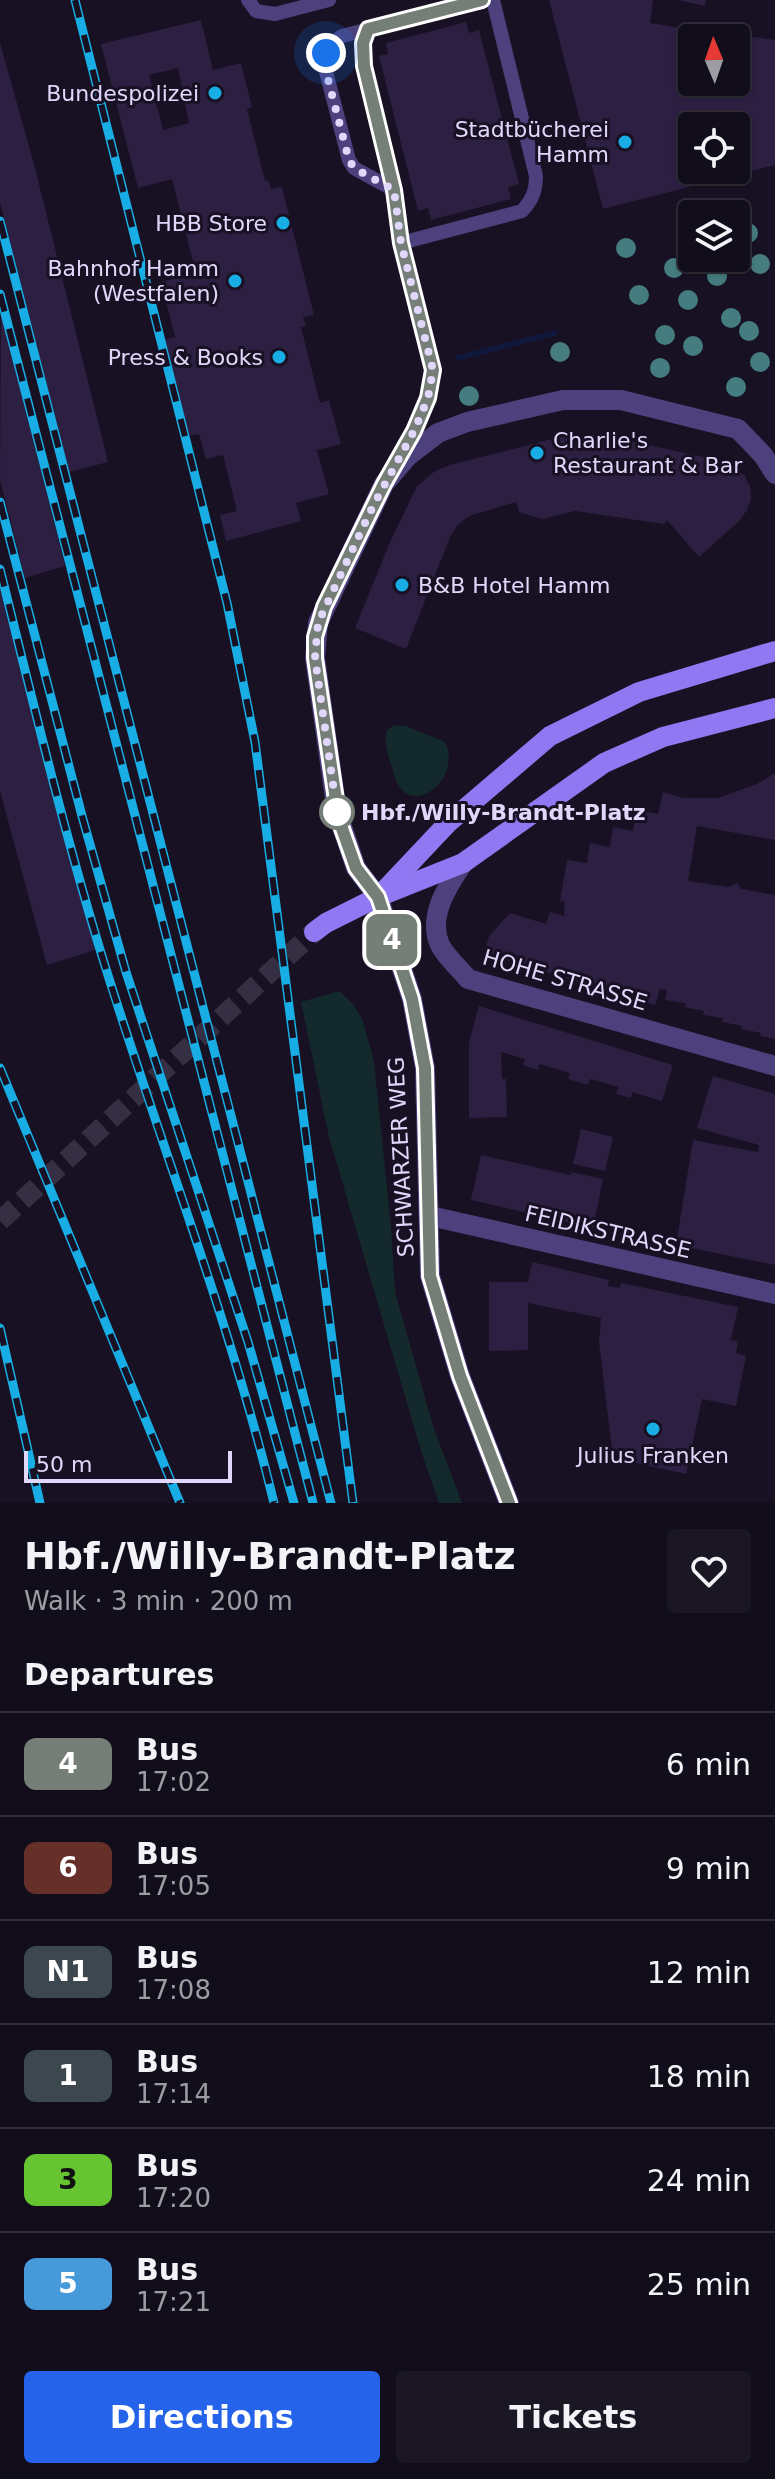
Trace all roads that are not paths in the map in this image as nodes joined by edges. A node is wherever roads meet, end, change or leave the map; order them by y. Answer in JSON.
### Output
{"nodes":[{"id":1,"x":248,"y":0,"type":"edge"},
{"id":2,"x":329,"y":0,"type":"edge"},
{"id":3,"x":482,"y":0,"type":"edge"},
{"id":4,"x":493,"y":0,"type":"edge"},
{"id":5,"x":368,"y":29,"type":"junction"},
{"id":6,"x":394,"y":190,"type":"junction"},
{"id":7,"x":401,"y":243,"type":"junction"},
{"id":8,"x":775,"y":474,"type":"edge"},
{"id":9,"x":384,"y":484,"type":"junction"},
{"id":10,"x":775,"y":651,"type":"edge"},
{"id":11,"x":775,"y":708,"type":"edge"},
{"id":12,"x":463,"y":863,"type":"junction"},
{"id":13,"x":378,"y":897,"type":"junction"},
{"id":14,"x":314,"y":932,"type":"tunnel mouth"},
{"id":15,"x":775,"y":1066,"type":"edge"},
{"id":16,"x":430,"y":1216,"type":"junction"},
{"id":17,"x":775,"y":1294,"type":"edge"},
{"id":18,"x":509,"y":1503,"type":"edge"}],
"edges":[{"from":1,"to":2,"type":"lane"},
{"from":3,"to":5,"type":"lane"},
{"from":4,"to":7,"type":"lane"},
{"from":5,"to":6,"type":"lane"},
{"from":5,"to":6,"type":"lane"},
{"from":6,"to":7,"type":"lane"},
{"from":7,"to":9,"type":"lane"},
{"from":8,"to":9,"type":"street","name":"SCHWARZER WEG"},
{"from":9,"to":13,"type":"street","name":"SCHWARZER WEG"},
{"from":10,"to":13,"type":"main road"},
{"from":11,"to":12,"type":"main road"},
{"from":12,"to":13,"type":"main road"},
{"from":12,"to":15,"type":"street","name":"HOHE STRASSE"},
{"from":13,"to":14,"type":"main road"},
{"from":13,"to":16,"type":"street","name":"SCHWARZER WEG"},
{"from":16,"to":17,"type":"street","name":"FEIDIKSTRASSE"},
{"from":16,"to":18,"type":"street","name":"SCHWARZER WEG"}]}
